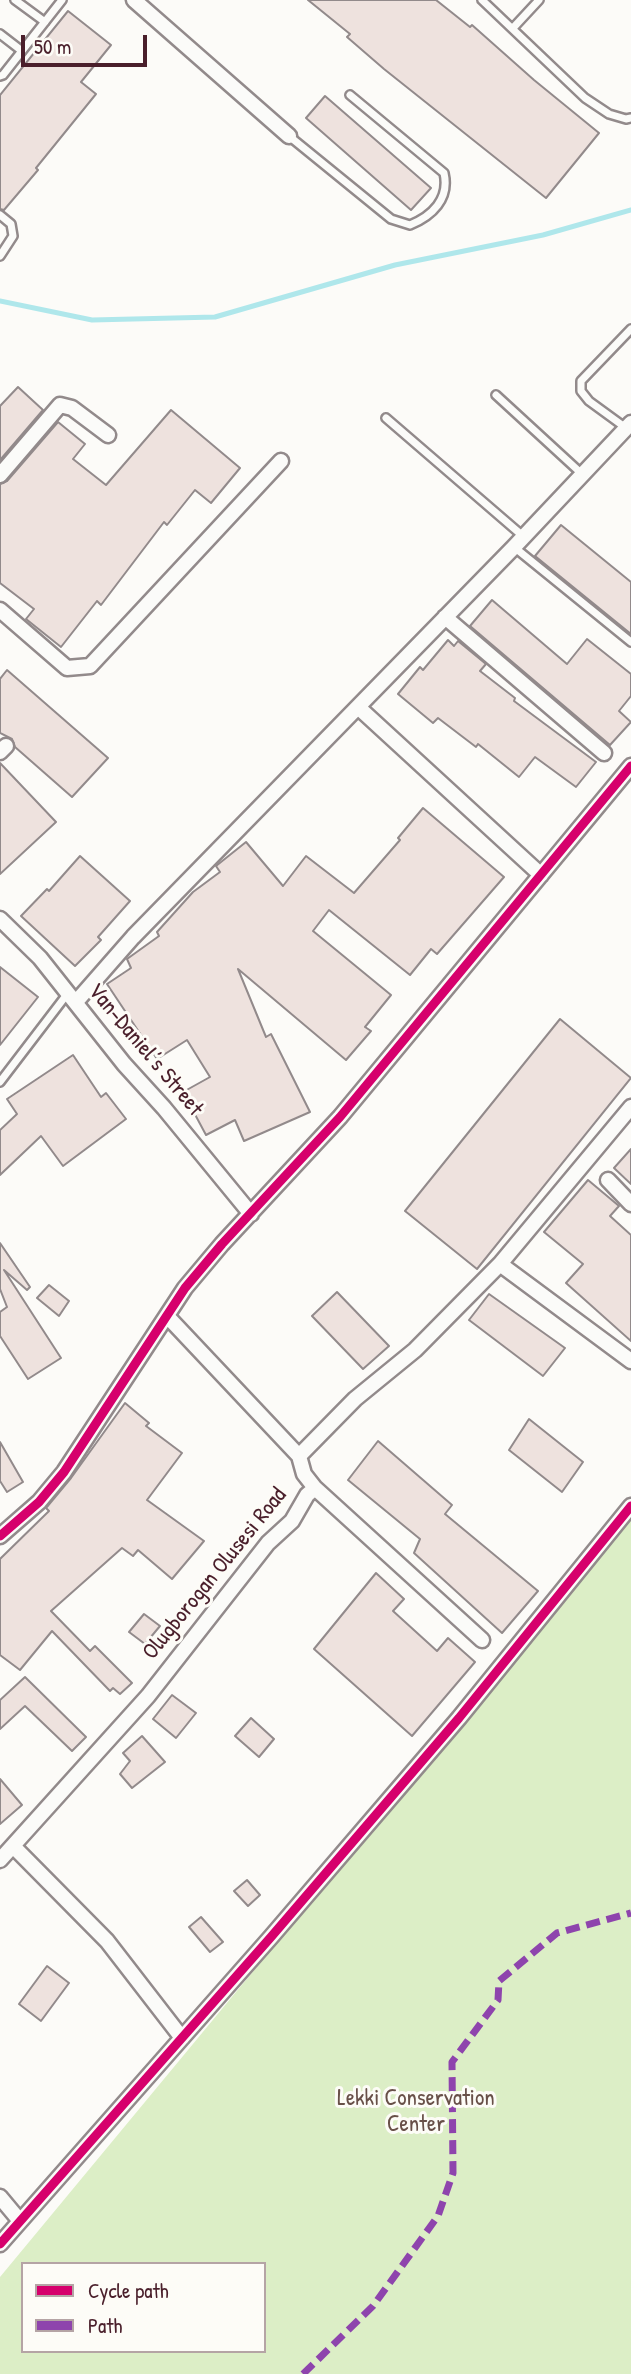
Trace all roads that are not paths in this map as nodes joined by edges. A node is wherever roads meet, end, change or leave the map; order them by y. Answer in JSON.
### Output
{"nodes":[{"id":1,"x":15,"y":0,"type":"edge"},
{"id":2,"x":62,"y":0,"type":"edge"},
{"id":3,"x":134,"y":0,"type":"edge"},
{"id":4,"x":482,"y":0,"type":"edge"},
{"id":5,"x":539,"y":0,"type":"edge"},
{"id":6,"x":45,"y":22,"type":"junction"},
{"id":7,"x":513,"y":28,"type":"junction"},
{"id":8,"x":0,"y":34,"type":"edge"},
{"id":9,"x":22,"y":51,"type":"junction"},
{"id":10,"x":0,"y":76,"type":"edge"},
{"id":11,"x":350,"y":95,"type":"dead end"},
{"id":12,"x":631,"y":118,"type":"edge"},
{"id":13,"x":289,"y":136,"type":"joint"},
{"id":14,"x":0,"y":215,"type":"edge"},
{"id":15,"x":0,"y":256,"type":"edge"},
{"id":16,"x":631,"y":328,"type":"edge"},
{"id":17,"x":496,"y":395,"type":"dead end"},
{"id":18,"x":386,"y":418,"type":"dead end"},
{"id":19,"x":629,"y":426,"type":"edge"},
{"id":20,"x":108,"y":435,"type":"dead end"},
{"id":21,"x":281,"y":461,"type":"dead end"},
{"id":22,"x":0,"y":475,"type":"edge"},
{"id":23,"x":583,"y":475,"type":"junction"},
{"id":24,"x":519,"y":542,"type":"junction"},
{"id":25,"x":0,"y":610,"type":"edge"},
{"id":26,"x":445,"y":617,"type":"junction"},
{"id":27,"x":631,"y":642,"type":"edge"},
{"id":28,"x":358,"y":707,"type":"junction"},
{"id":29,"x":604,"y":753,"type":"dead end"},
{"id":30,"x":631,"y":766,"type":"edge"},
{"id":31,"x":541,"y":875,"type":"junction"},
{"id":32,"x":0,"y":919,"type":"edge"},
{"id":33,"x":72,"y":997,"type":"junction"},
{"id":34,"x":0,"y":1083,"type":"edge"},
{"id":35,"x":631,"y":1107,"type":"edge"},
{"id":36,"x":608,"y":1180,"type":"dead end"},
{"id":37,"x":631,"y":1204,"type":"edge"},
{"id":38,"x":251,"y":1214,"type":"junction"},
{"id":39,"x":500,"y":1264,"type":"junction"},
{"id":40,"x":167,"y":1316,"type":"junction"},
{"id":41,"x":631,"y":1360,"type":"edge"},
{"id":42,"x":299,"y":1456,"type":"junction"},
{"id":43,"x":315,"y":1488,"type":"junction"},
{"id":44,"x":631,"y":1506,"type":"edge"},
{"id":45,"x":0,"y":1536,"type":"edge"},
{"id":46,"x":482,"y":1640,"type":"dead end"},
{"id":47,"x":14,"y":1847,"type":"junction"},
{"id":48,"x":0,"y":1860,"type":"edge"},
{"id":49,"x":182,"y":2038,"type":"junction"},
{"id":50,"x":0,"y":2197,"type":"edge"},
{"id":51,"x":20,"y":2221,"type":"junction"},
{"id":52,"x":0,"y":2244,"type":"edge"}],
"edges":[{"from":1,"to":6,"type":"lane"},
{"from":2,"to":6,"type":"lane"},
{"from":3,"to":13,"type":"street"},
{"from":4,"to":7,"type":"lane"},
{"from":5,"to":7,"type":"lane"},
{"from":6,"to":9,"type":"lane"},
{"from":7,"to":12,"type":"lane"},
{"from":8,"to":9,"type":"lane"},
{"from":9,"to":10,"type":"lane"},
{"from":11,"to":13,"type":"lane"},
{"from":14,"to":15,"type":"lane"},
{"from":16,"to":19,"type":"lane"},
{"from":17,"to":23,"type":"lane"},
{"from":18,"to":24,"type":"lane"},
{"from":19,"to":23,"type":"street"},
{"from":20,"to":22,"type":"street"},
{"from":21,"to":25,"type":"street"},
{"from":23,"to":24,"type":"street"},
{"from":24,"to":26,"type":"street"},
{"from":24,"to":27,"type":"lane"},
{"from":26,"to":28,"type":"street"},
{"from":26,"to":29,"type":"street"},
{"from":28,"to":31,"type":"street"},
{"from":28,"to":33,"type":"street"},
{"from":30,"to":31,"type":"street"},
{"from":31,"to":38,"type":"street"},
{"from":32,"to":33,"type":"street","name":"Van-Daniel’s Street"},
{"from":33,"to":34,"type":"lane"},
{"from":33,"to":38,"type":"street","name":"Van-Daniel’s Street"},
{"from":35,"to":39,"type":"street"},
{"from":36,"to":37,"type":"street"},
{"from":38,"to":40,"type":"street"},
{"from":39,"to":41,"type":"street"},
{"from":39,"to":42,"type":"street"},
{"from":40,"to":42,"type":"street","name":"Olugborogan Olusesi Road"},
{"from":40,"to":45,"type":"street"},
{"from":42,"to":43,"type":"street","name":"Olugborogan Olusesi Road"},
{"from":43,"to":46,"type":"street"},
{"from":43,"to":47,"type":"street","name":"Olugborogan Olusesi Road"},
{"from":44,"to":49,"type":"street"},
{"from":47,"to":48,"type":"street","name":"Olugborogan Olusesi Road"},
{"from":47,"to":49,"type":"street"},
{"from":49,"to":51,"type":"street"},
{"from":50,"to":51,"type":"street"},
{"from":51,"to":52,"type":"street"}]}
